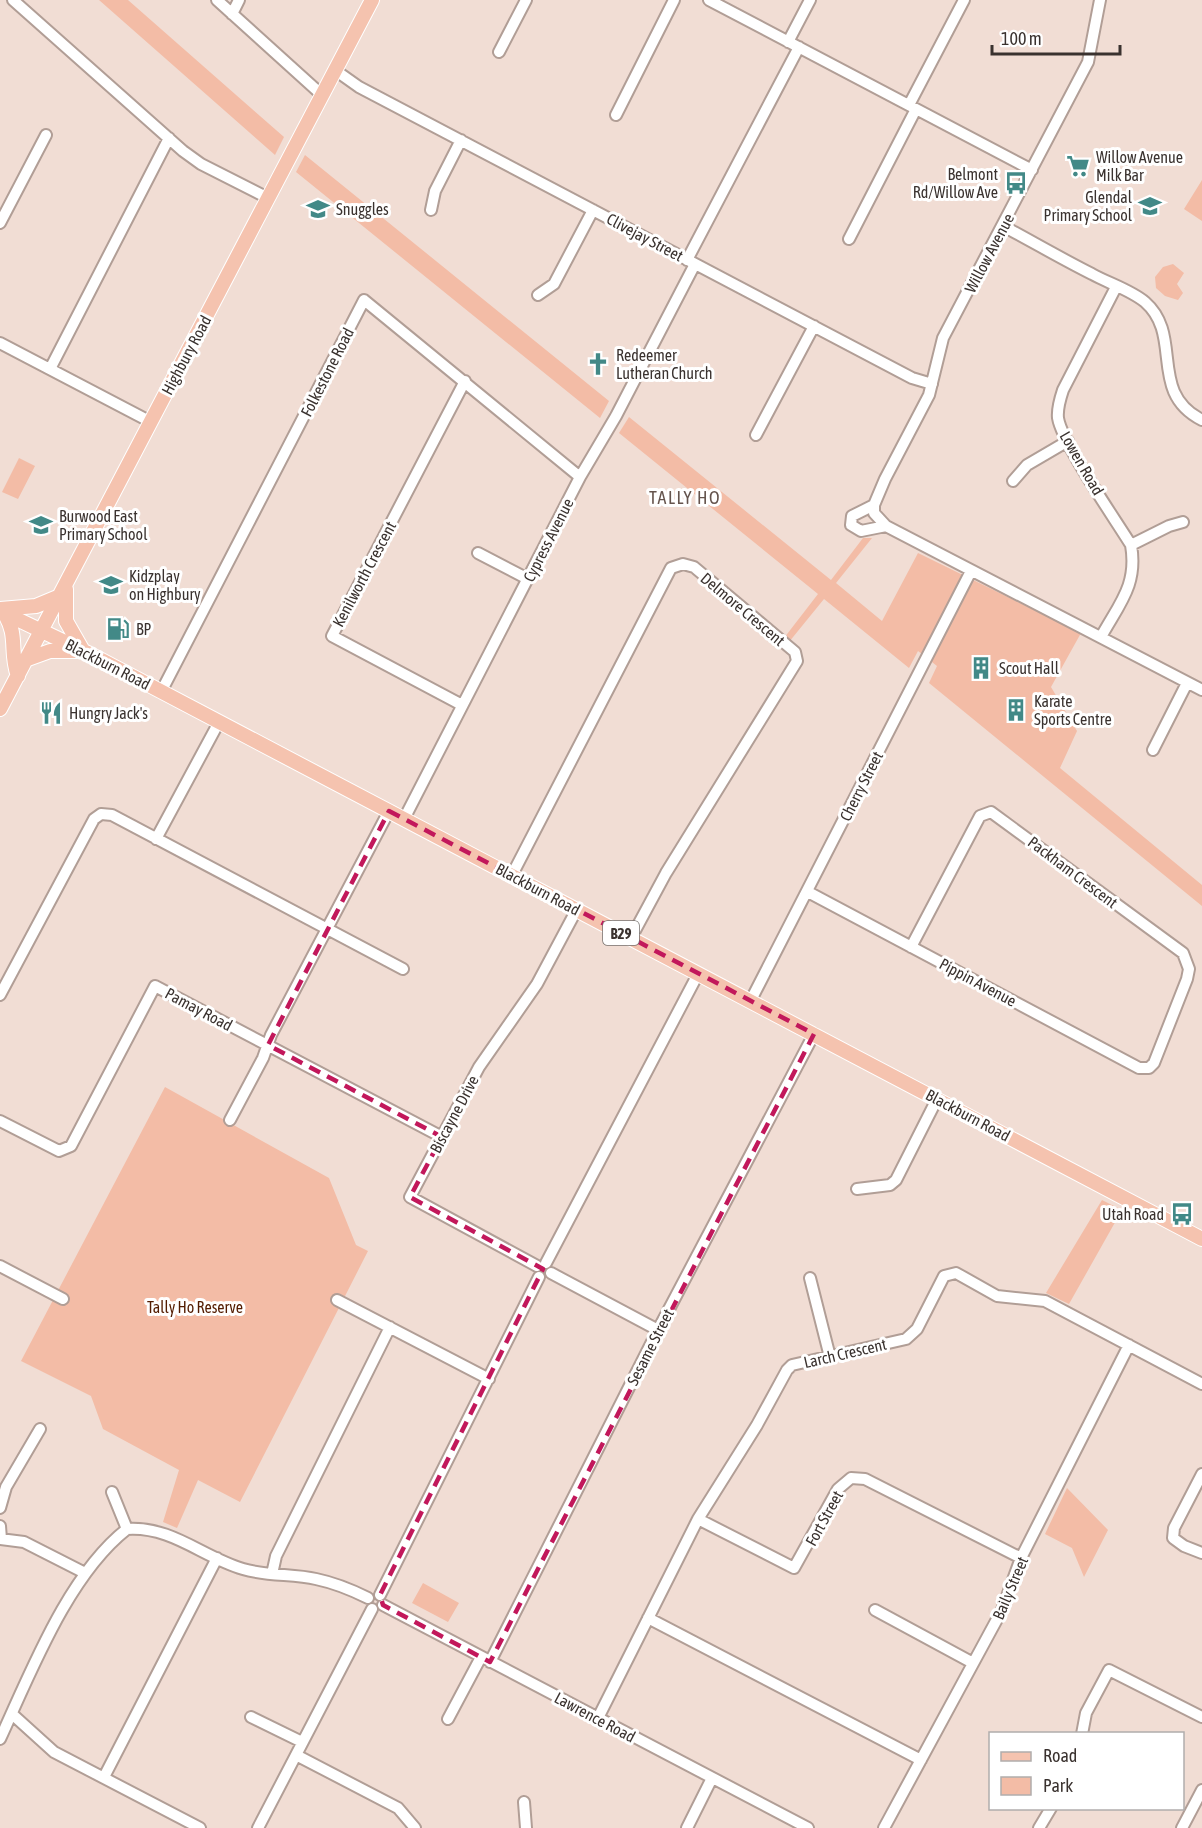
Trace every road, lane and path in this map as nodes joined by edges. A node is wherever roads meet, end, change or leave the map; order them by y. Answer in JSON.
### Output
{"nodes":[{"id":1,"x":13,"y":0,"type":"edge"},
{"id":2,"x":217,"y":0,"type":"edge"},
{"id":3,"x":239,"y":0,"type":"edge"},
{"id":4,"x":372,"y":0,"type":"edge"},
{"id":5,"x":526,"y":0,"type":"edge"},
{"id":6,"x":674,"y":0,"type":"edge"},
{"id":7,"x":709,"y":0,"type":"edge"},
{"id":8,"x":810,"y":0,"type":"edge"},
{"id":9,"x":964,"y":0,"type":"edge"},
{"id":10,"x":1100,"y":0,"type":"edge"},
{"id":11,"x":232,"y":14,"type":"junction"},
{"id":12,"x":788,"y":42,"type":"junction"},
{"id":13,"x":799,"y":47,"type":"junction"},
{"id":14,"x":499,"y":52,"type":"dead end"},
{"id":15,"x":333,"y":74,"type":"junction"},
{"id":16,"x":322,"y":95,"type":"junction"},
{"id":17,"x":913,"y":107,"type":"junction"},
{"id":18,"x":616,"y":115,"type":"dead end"},
{"id":19,"x":46,"y":135,"type":"dead end"},
{"id":20,"x":169,"y":138,"type":"junction"},
{"id":21,"x":461,"y":140,"type":"junction"},
{"id":22,"x":1032,"y":170,"type":"junction"},
{"id":23,"x":268,"y":198,"type":"junction"},
{"id":24,"x":431,"y":210,"type":"dead end"},
{"id":25,"x":592,"y":210,"type":"junction"},
{"id":26,"x":0,"y":223,"type":"edge"},
{"id":27,"x":1003,"y":226,"type":"junction"},
{"id":28,"x":849,"y":239,"type":"dead end"},
{"id":29,"x":691,"y":262,"type":"junction"},
{"id":30,"x":1116,"y":287,"type":"junction"},
{"id":31,"x":538,"y":295,"type":"dead end"},
{"id":32,"x":814,"y":327,"type":"junction"},
{"id":33,"x":0,"y":343,"type":"edge"},
{"id":34,"x":50,"y":369,"type":"junction"},
{"id":35,"x":465,"y":381,"type":"junction"},
{"id":36,"x":932,"y":384,"type":"junction"},
{"id":37,"x":1202,"y":420,"type":"edge"},
{"id":38,"x":151,"y":422,"type":"junction"},
{"id":39,"x":756,"y":435,"type":"dead end"},
{"id":40,"x":1068,"y":441,"type":"junction"},
{"id":41,"x":580,"y":477,"type":"junction"},
{"id":42,"x":1013,"y":481,"type":"dead end"},
{"id":43,"x":874,"y":505,"type":"junction"},
{"id":44,"x":1183,"y":522,"type":"dead end"},
{"id":45,"x":886,"y":526,"type":"junction"},
{"id":46,"x":1131,"y":545,"type":"junction"},
{"id":47,"x":478,"y":553,"type":"dead end"},
{"id":48,"x":971,"y":571,"type":"junction"},
{"id":49,"x":528,"y":579,"type":"junction"},
{"id":50,"x":63,"y":590,"type":"junction"},
{"id":51,"x":1,"y":611,"type":"edge"},
{"id":52,"x":42,"y":630,"type":"junction"},
{"id":53,"x":1101,"y":637,"type":"junction"},
{"id":54,"x":87,"y":652,"type":"junction"},
{"id":55,"x":27,"y":659,"type":"junction"},
{"id":56,"x":18,"y":676,"type":"junction"},
{"id":57,"x":1187,"y":683,"type":"junction"},
{"id":58,"x":1202,"y":690,"type":"edge"},
{"id":59,"x":161,"y":692,"type":"junction"},
{"id":60,"x":462,"y":705,"type":"junction"},
{"id":61,"x":0,"y":709,"type":"edge"},
{"id":62,"x":219,"y":722,"type":"junction"},
{"id":63,"x":1153,"y":750,"type":"dead end"},
{"id":64,"x":388,"y":811,"type":"junction"},
{"id":65,"x":404,"y":819,"type":"junction"},
{"id":66,"x":156,"y":839,"type":"junction"},
{"id":67,"x":512,"y":875,"type":"junction"},
{"id":68,"x":808,"y":892,"type":"junction"},
{"id":69,"x":577,"y":909,"type":"junction"},
{"id":70,"x":327,"y":929,"type":"junction"},
{"id":71,"x":631,"y":938,"type":"junction"},
{"id":72,"x":911,"y":947,"type":"junction"},
{"id":73,"x":403,"y":969,"type":"dead end"},
{"id":74,"x":698,"y":974,"type":"junction"},
{"id":75,"x":0,"y":995,"type":"edge"},
{"id":76,"x":751,"y":1000,"type":"junction"},
{"id":77,"x":814,"y":1034,"type":"junction"},
{"id":78,"x":268,"y":1045,"type":"junction"},
{"id":79,"x":1149,"y":1068,"type":"joint"},
{"id":80,"x":937,"y":1099,"type":"junction"},
{"id":81,"x":230,"y":1120,"type":"dead end"},
{"id":82,"x":0,"y":1121,"type":"edge"},
{"id":83,"x":442,"y":1137,"type":"junction"},
{"id":84,"x":857,"y":1189,"type":"dead end"},
{"id":85,"x":1202,"y":1239,"type":"edge"},
{"id":86,"x":0,"y":1266,"type":"edge"},
{"id":87,"x":543,"y":1270,"type":"junction"},
{"id":88,"x":810,"y":1278,"type":"dead end"},
{"id":89,"x":63,"y":1299,"type":"dead end"},
{"id":90,"x":337,"y":1300,"type":"dead end"},
{"id":91,"x":390,"y":1327,"type":"junction"},
{"id":92,"x":658,"y":1330,"type":"junction"},
{"id":93,"x":1129,"y":1345,"type":"junction"},
{"id":94,"x":830,"y":1357,"type":"junction"},
{"id":95,"x":489,"y":1379,"type":"junction"},
{"id":96,"x":1202,"y":1383,"type":"edge"},
{"id":97,"x":40,"y":1429,"type":"dead end"},
{"id":98,"x":1202,"y":1474,"type":"edge"},
{"id":99,"x":112,"y":1492,"type":"dead end"},
{"id":100,"x":0,"y":1508,"type":"edge"},
{"id":101,"x":698,"y":1519,"type":"junction"},
{"id":102,"x":0,"y":1526,"type":"edge"},
{"id":103,"x":127,"y":1529,"type":"junction"},
{"id":104,"x":0,"y":1539,"type":"edge"},
{"id":105,"x":1202,"y":1553,"type":"edge"},
{"id":106,"x":217,"y":1558,"type":"junction"},
{"id":107,"x":1021,"y":1558,"type":"junction"},
{"id":108,"x":85,"y":1573,"type":"junction"},
{"id":109,"x":272,"y":1574,"type":"junction"},
{"id":110,"x":376,"y":1602,"type":"junction"},
{"id":111,"x":875,"y":1610,"type":"dead end"},
{"id":112,"x":648,"y":1618,"type":"junction"},
{"id":113,"x":486,"y":1659,"type":"junction"},
{"id":114,"x":974,"y":1663,"type":"junction"},
{"id":115,"x":12,"y":1714,"type":"junction"},
{"id":116,"x":251,"y":1716,"type":"dead end"},
{"id":117,"x":1202,"y":1717,"type":"edge"},
{"id":118,"x":598,"y":1718,"type":"junction"},
{"id":119,"x":448,"y":1719,"type":"dead end"},
{"id":120,"x":1082,"y":1732,"type":"edge"},
{"id":121,"x":0,"y":1739,"type":"edge"},
{"id":122,"x":302,"y":1742,"type":"junction"},
{"id":123,"x":296,"y":1755,"type":"junction"},
{"id":124,"x":921,"y":1760,"type":"junction"},
{"id":125,"x":104,"y":1778,"type":"junction"},
{"id":126,"x":712,"y":1778,"type":"junction"},
{"id":127,"x":1202,"y":1790,"type":"edge"},
{"id":128,"x":524,"y":1802,"type":"dead end"},
{"id":129,"x":1050,"y":1810,"type":"edge"},
{"id":130,"x":200,"y":1828,"type":"edge"},
{"id":131,"x":258,"y":1828,"type":"edge"},
{"id":132,"x":415,"y":1828,"type":"edge"},
{"id":133,"x":526,"y":1828,"type":"edge"},
{"id":134,"x":687,"y":1828,"type":"edge"},
{"id":135,"x":808,"y":1828,"type":"edge"},
{"id":136,"x":884,"y":1828,"type":"edge"},
{"id":137,"x":1039,"y":1828,"type":"edge"},
{"id":138,"x":1182,"y":1828,"type":"edge"}],
"edges":[{"from":1,"to":20,"type":"street"},
{"from":2,"to":11,"type":"street"},
{"from":3,"to":11,"type":"street"},
{"from":4,"to":15,"type":"main road","name":"Highbury Road"},
{"from":5,"to":14,"type":"street"},
{"from":6,"to":18,"type":"street"},
{"from":7,"to":12,"type":"street"},
{"from":8,"to":12,"type":"street"},
{"from":9,"to":17,"type":"street"},
{"from":10,"to":22,"type":"street","name":"Willow Avenue"},
{"from":11,"to":16,"type":"street"},
{"from":12,"to":13,"type":"street"},
{"from":13,"to":17,"type":"street"},
{"from":13,"to":29,"type":"street","name":"Cypress Avenue"},
{"from":15,"to":16,"type":"main road","name":"Highbury Road"},
{"from":15,"to":21,"type":"street","name":"Clivejay Street"},
{"from":16,"to":23,"type":"main road","name":"Highbury Road"},
{"from":17,"to":22,"type":"street"},
{"from":17,"to":28,"type":"street"},
{"from":19,"to":26,"type":"street"},
{"from":20,"to":23,"type":"street"},
{"from":20,"to":34,"type":"street"},
{"from":21,"to":24,"type":"street"},
{"from":21,"to":25,"type":"street","name":"Clivejay Street"},
{"from":22,"to":27,"type":"street","name":"Willow Avenue"},
{"from":23,"to":38,"type":"main road","name":"Highbury Road"},
{"from":25,"to":29,"type":"street","name":"Clivejay Street"},
{"from":25,"to":31,"type":"street"},
{"from":27,"to":30,"type":"street"},
{"from":27,"to":36,"type":"street","name":"Willow Avenue"},
{"from":29,"to":32,"type":"street","name":"Clivejay Street"},
{"from":29,"to":41,"type":"street","name":"Cypress Avenue"},
{"from":30,"to":37,"type":"street"},
{"from":30,"to":40,"type":"street","name":"Lowen Road"},
{"from":32,"to":36,"type":"street","name":"Clivejay Street"},
{"from":32,"to":39,"type":"street"},
{"from":33,"to":34,"type":"street"},
{"from":34,"to":38,"type":"street"},
{"from":35,"to":41,"type":"street","name":"Folkestone Road"},
{"from":35,"to":59,"type":"street","name":"Folkestone Road"},
{"from":35,"to":60,"type":"street","name":"Kenilworth Crescent"},
{"from":36,"to":43,"type":"street","name":"Willow Avenue"},
{"from":38,"to":50,"type":"main road","name":"Highbury Road"},
{"from":40,"to":42,"type":"street"},
{"from":40,"to":46,"type":"street","name":"Lowen Road"},
{"from":41,"to":49,"type":"street","name":"Cypress Avenue"},
{"from":43,"to":45,"type":"street"},
{"from":43,"to":45,"type":"street"},
{"from":44,"to":46,"type":"street"},
{"from":45,"to":48,"type":"street"},
{"from":46,"to":53,"type":"street","name":"Lowen Road"},
{"from":47,"to":49,"type":"street"},
{"from":48,"to":53,"type":"street"},
{"from":48,"to":68,"type":"street","name":"Cherry Street"},
{"from":49,"to":60,"type":"street","name":"Cypress Avenue"},
{"from":50,"to":51,"type":"main road"},
{"from":50,"to":52,"type":"main road","name":"Highbury Road"},
{"from":50,"to":54,"type":"main road"},
{"from":51,"to":52,"type":"main road","name":"Blackburn Road","number":"B29"},
{"from":51,"to":56,"type":"main road"},
{"from":52,"to":54,"type":"main road","name":"Blackburn Road","number":"B29"},
{"from":52,"to":55,"type":"main road","name":"Highbury Road"},
{"from":53,"to":57,"type":"street"},
{"from":54,"to":55,"type":"main road"},
{"from":54,"to":59,"type":"main road","name":"Blackburn Road","number":"B29"},
{"from":55,"to":56,"type":"main road","name":"Highbury Road"},
{"from":56,"to":61,"type":"main road","name":"Highbury Road"},
{"from":57,"to":58,"type":"street"},
{"from":57,"to":63,"type":"street"},
{"from":59,"to":62,"type":"main road","name":"Blackburn Road","number":"B29"},
{"from":60,"to":65,"type":"street","name":"Cypress Avenue"},
{"from":62,"to":64,"type":"main road","name":"Blackburn Road","number":"B29"},
{"from":62,"to":66,"type":"street"},
{"from":64,"to":65,"type":"main road","name":"Blackburn Road","number":"B29"},
{"from":64,"to":70,"type":"street"},
{"from":65,"to":67,"type":"main road","name":"Blackburn Road","number":"B29"},
{"from":66,"to":70,"type":"street"},
{"from":66,"to":75,"type":"street"},
{"from":67,"to":69,"type":"main road","name":"Blackburn Road","number":"B29"},
{"from":67,"to":71,"type":"street","name":"Delmore Crescent"},
{"from":68,"to":72,"type":"street","name":"Pippin Avenue"},
{"from":68,"to":76,"type":"street","name":"Cherry Street"},
{"from":69,"to":71,"type":"main road","name":"Blackburn Road","number":"B29"},
{"from":69,"to":83,"type":"street","name":"Biscayne Drive"},
{"from":70,"to":73,"type":"street"},
{"from":70,"to":78,"type":"street"},
{"from":71,"to":74,"type":"main road","name":"Blackburn Road","number":"B29"},
{"from":72,"to":79,"type":"street","name":"Pippin Avenue"},
{"from":72,"to":79,"type":"street","name":"Packham Crescent"},
{"from":74,"to":76,"type":"main road","name":"Blackburn Road","number":"B29"},
{"from":74,"to":87,"type":"street"},
{"from":76,"to":77,"type":"main road","name":"Blackburn Road","number":"B29"},
{"from":77,"to":80,"type":"main road","name":"Blackburn Road","number":"B29"},
{"from":77,"to":92,"type":"street","name":"Sesame Street"},
{"from":78,"to":81,"type":"street"},
{"from":78,"to":82,"type":"street","name":"Pamay Road"},
{"from":78,"to":83,"type":"street","name":"Pamay Road"},
{"from":80,"to":84,"type":"street"},
{"from":80,"to":85,"type":"main road","name":"Blackburn Road","number":"B29"},
{"from":83,"to":87,"type":"street","name":"Biscayne Drive"},
{"from":86,"to":89,"type":"street"},
{"from":87,"to":92,"type":"street"},
{"from":87,"to":95,"type":"street"},
{"from":88,"to":94,"type":"street"},
{"from":90,"to":91,"type":"street"},
{"from":91,"to":95,"type":"street"},
{"from":91,"to":109,"type":"street"},
{"from":92,"to":113,"type":"street","name":"Sesame Street"},
{"from":93,"to":94,"type":"street","name":"Larch Crescent"},
{"from":93,"to":96,"type":"street","name":"Larch Crescent"},
{"from":93,"to":107,"type":"street","name":"Baily Street"},
{"from":94,"to":101,"type":"street","name":"Larch Crescent"},
{"from":95,"to":110,"type":"street"},
{"from":97,"to":100,"type":"street"},
{"from":98,"to":105,"type":"street"},
{"from":99,"to":103,"type":"street"},
{"from":101,"to":107,"type":"street","name":"Fort Street"},
{"from":101,"to":112,"type":"street","name":"Larch Crescent"},
{"from":102,"to":104,"type":"street"},
{"from":103,"to":106,"type":"street","name":"Lawrence Road"},
{"from":103,"to":108,"type":"street"},
{"from":104,"to":108,"type":"street"},
{"from":106,"to":109,"type":"street","name":"Lawrence Road"},
{"from":106,"to":125,"type":"street"},
{"from":107,"to":114,"type":"street","name":"Baily Street"},
{"from":108,"to":115,"type":"street"},
{"from":109,"to":110,"type":"street","name":"Lawrence Road"},
{"from":110,"to":113,"type":"street","name":"Lawrence Road"},
{"from":110,"to":122,"type":"street"},
{"from":111,"to":114,"type":"street"},
{"from":112,"to":118,"type":"street","name":"Larch Crescent"},
{"from":112,"to":124,"type":"street"},
{"from":113,"to":118,"type":"street","name":"Lawrence Road"},
{"from":113,"to":119,"type":"street","name":"Sesame Street"},
{"from":114,"to":124,"type":"street","name":"Baily Street"},
{"from":115,"to":121,"type":"street"},
{"from":115,"to":125,"type":"street"},
{"from":116,"to":122,"type":"street"},
{"from":117,"to":120,"type":"street"},
{"from":118,"to":126,"type":"street","name":"Lawrence Road"},
{"from":122,"to":123,"type":"street"},
{"from":123,"to":131,"type":"street"},
{"from":123,"to":132,"type":"street"},
{"from":124,"to":136,"type":"street","name":"Baily Street"},
{"from":125,"to":130,"type":"street"},
{"from":126,"to":134,"type":"street"},
{"from":126,"to":135,"type":"street","name":"Lawrence Road"},
{"from":127,"to":138,"type":"street"},
{"from":128,"to":133,"type":"street"},
{"from":129,"to":137,"type":"street"}]}
